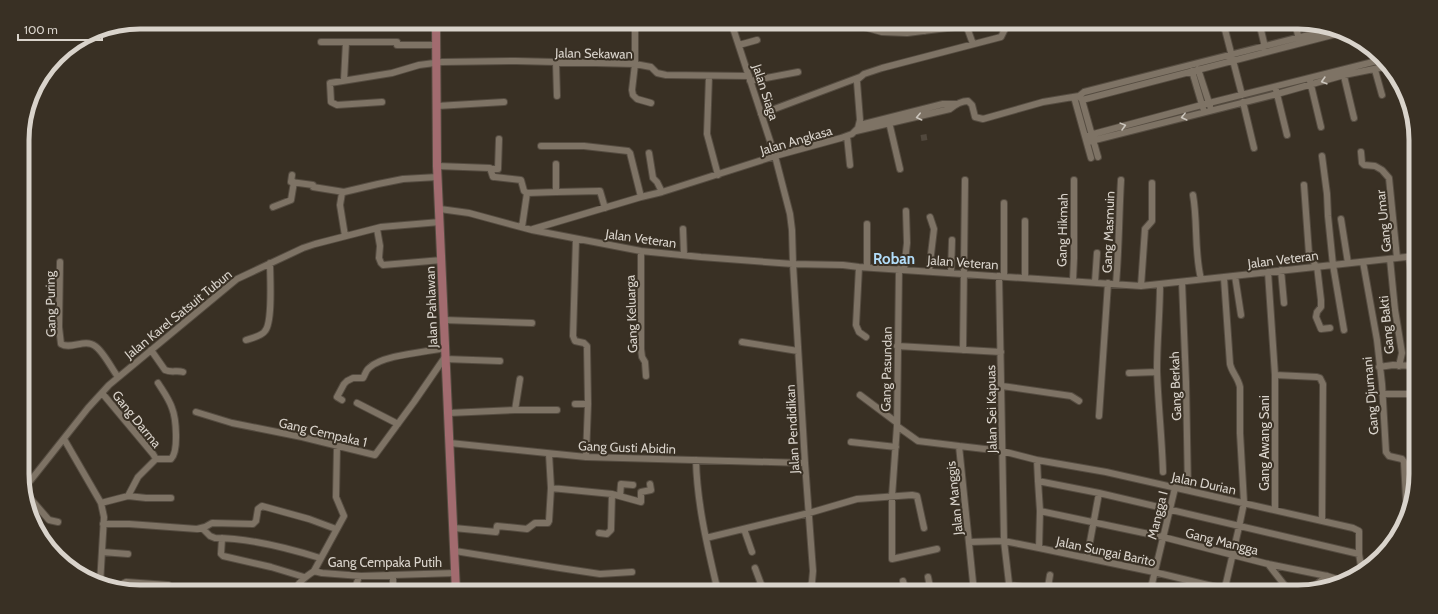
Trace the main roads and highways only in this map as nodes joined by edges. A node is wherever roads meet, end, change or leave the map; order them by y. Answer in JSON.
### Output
{"nodes":[{"id":1,"x":436,"y":29,"type":"edge"},
{"id":2,"x":457,"y":585,"type":"edge"}],
"edges":[{"from":1,"to":2,"type":"main road","name":"Jalan Pahlawan"}]}
